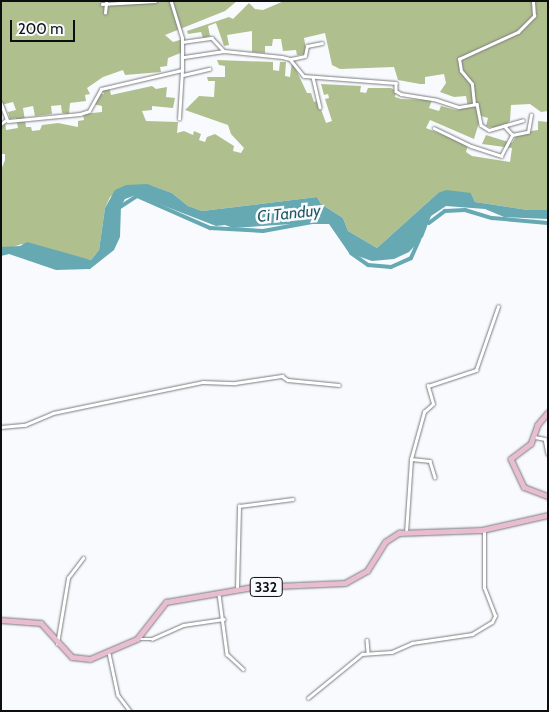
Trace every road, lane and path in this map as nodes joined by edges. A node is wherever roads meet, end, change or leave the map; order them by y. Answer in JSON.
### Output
{"nodes":[{"id":1,"x":154,"y":1,"type":"edge"},
{"id":2,"x":171,"y":1,"type":"edge"},
{"id":3,"x":533,"y":1,"type":"edge"},
{"id":4,"x":105,"y":13,"type":"dead end"},
{"id":5,"x":182,"y":42,"type":"junction"},
{"id":6,"x":322,"y":44,"type":"dead end"},
{"id":7,"x":224,"y":51,"type":"junction"},
{"id":8,"x":184,"y":58,"type":"junction"},
{"id":9,"x":290,"y":59,"type":"junction"},
{"id":10,"x":209,"y":69,"type":"dead end"},
{"id":11,"x":182,"y":70,"type":"junction"},
{"id":12,"x":182,"y":75,"type":"junction"},
{"id":13,"x":313,"y":77,"type":"junction"},
{"id":14,"x":1,"y":103,"type":"edge"},
{"id":15,"x":474,"y":104,"type":"junction"},
{"id":16,"x":320,"y":107,"type":"dead end"},
{"id":17,"x":531,"y":115,"type":"dead end"},
{"id":18,"x":178,"y":119,"type":"dead end"},
{"id":19,"x":6,"y":120,"type":"junction"},
{"id":20,"x":524,"y":120,"type":"dead end"},
{"id":21,"x":1,"y":124,"type":"edge"},
{"id":22,"x":504,"y":126,"type":"junction"},
{"id":23,"x":434,"y":128,"type":"dead end"},
{"id":24,"x":512,"y":135,"type":"junction"},
{"id":25,"x":498,"y":307,"type":"dead end"},
{"id":26,"x":339,"y":385,"type":"dead end"},
{"id":27,"x":548,"y":413,"type":"edge"},
{"id":28,"x":1,"y":427,"type":"edge"},
{"id":29,"x":535,"y":437,"type":"junction"},
{"id":30,"x":548,"y":454,"type":"edge"},
{"id":31,"x":411,"y":458,"type":"junction"},
{"id":32,"x":435,"y":477,"type":"dead end"},
{"id":33,"x":548,"y":496,"type":"edge"},
{"id":34,"x":293,"y":499,"type":"dead end"},
{"id":35,"x":548,"y":515,"type":"edge"},
{"id":36,"x":484,"y":530,"type":"junction"},
{"id":37,"x":406,"y":533,"type":"junction"},
{"id":38,"x":83,"y":558,"type":"dead end"},
{"id":39,"x":237,"y":589,"type":"junction"},
{"id":40,"x":219,"y":592,"type":"junction"},
{"id":41,"x":224,"y":619,"type":"junction"},
{"id":42,"x":1,"y":620,"type":"edge"},
{"id":43,"x":137,"y":640,"type":"junction"},
{"id":44,"x":367,"y":640,"type":"dead end"},
{"id":45,"x":57,"y":644,"type":"junction"},
{"id":46,"x":368,"y":652,"type":"junction"},
{"id":47,"x":109,"y":653,"type":"junction"},
{"id":48,"x":243,"y":670,"type":"dead end"},
{"id":49,"x":308,"y":698,"type":"dead end"},
{"id":50,"x":130,"y":711,"type":"edge"}],
"edges":[{"from":1,"to":4,"type":"street"},
{"from":2,"to":5,"type":"street"},
{"from":3,"to":15,"type":"street"},
{"from":5,"to":7,"type":"street"},
{"from":5,"to":8,"type":"street"},
{"from":6,"to":9,"type":"street"},
{"from":7,"to":8,"type":"street"},
{"from":7,"to":9,"type":"street"},
{"from":8,"to":11,"type":"street"},
{"from":9,"to":13,"type":"street"},
{"from":10,"to":12,"type":"street"},
{"from":11,"to":12,"type":"street"},
{"from":11,"to":19,"type":"street"},
{"from":12,"to":18,"type":"street"},
{"from":13,"to":15,"type":"street"},
{"from":13,"to":16,"type":"street"},
{"from":14,"to":19,"type":"street"},
{"from":15,"to":22,"type":"street"},
{"from":17,"to":24,"type":"street"},
{"from":19,"to":21,"type":"street"},
{"from":20,"to":22,"type":"street"},
{"from":22,"to":24,"type":"street"},
{"from":23,"to":24,"type":"street"},
{"from":25,"to":31,"type":"street"},
{"from":26,"to":28,"type":"street"},
{"from":27,"to":29,"type":"main road"},
{"from":29,"to":30,"type":"street"},
{"from":29,"to":33,"type":"main road"},
{"from":31,"to":32,"type":"street"},
{"from":31,"to":37,"type":"street"},
{"from":34,"to":39,"type":"street"},
{"from":35,"to":36,"type":"main road","number":"332"},
{"from":36,"to":37,"type":"main road","number":"332"},
{"from":36,"to":46,"type":"street"},
{"from":37,"to":39,"type":"main road","number":"332"},
{"from":38,"to":45,"type":"street"},
{"from":39,"to":40,"type":"main road","number":"332"},
{"from":40,"to":41,"type":"street"},
{"from":40,"to":43,"type":"main road","number":"332"},
{"from":41,"to":43,"type":"street"},
{"from":41,"to":48,"type":"street"},
{"from":42,"to":45,"type":"main road","number":"332"},
{"from":43,"to":47,"type":"main road","number":"332"},
{"from":44,"to":46,"type":"street"},
{"from":45,"to":47,"type":"main road","number":"332"},
{"from":46,"to":49,"type":"street"},
{"from":47,"to":50,"type":"street"}]}
